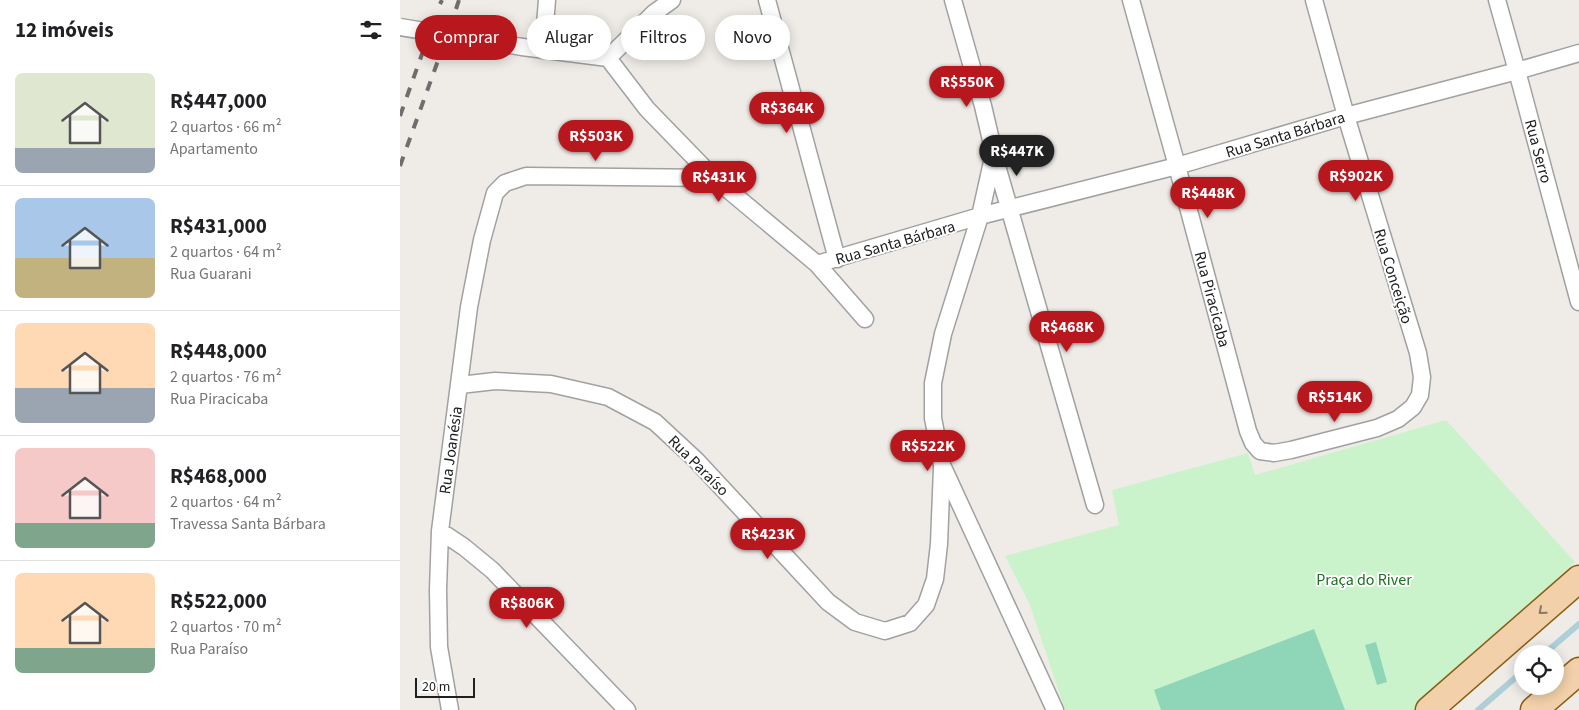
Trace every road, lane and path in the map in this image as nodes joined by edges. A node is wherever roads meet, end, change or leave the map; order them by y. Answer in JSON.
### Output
{"nodes":[{"id":1,"x":547,"y":0,"type":"edge"},
{"id":2,"x":672,"y":0,"type":"edge"},
{"id":3,"x":767,"y":0,"type":"edge"},
{"id":4,"x":953,"y":0,"type":"edge"},
{"id":5,"x":1131,"y":0,"type":"edge"},
{"id":6,"x":1314,"y":0,"type":"edge"},
{"id":7,"x":1497,"y":0,"type":"edge"},
{"id":8,"x":546,"y":15,"type":"edge"},
{"id":9,"x":400,"y":27,"type":"edge"},
{"id":10,"x":527,"y":48,"type":"edge"},
{"id":11,"x":1579,"y":53,"type":"edge"},
{"id":12,"x":611,"y":55,"type":"edge"},
{"id":13,"x":610,"y":60,"type":"edge"},
{"id":14,"x":1517,"y":71,"type":"junction"},
{"id":15,"x":1346,"y":116,"type":"junction"},
{"id":16,"x":994,"y":153,"type":"junction"},
{"id":17,"x":1178,"y":166,"type":"junction"},
{"id":18,"x":714,"y":178,"type":"junction"},
{"id":19,"x":1010,"y":210,"type":"junction"},
{"id":20,"x":980,"y":216,"type":"junction"},
{"id":21,"x":837,"y":259,"type":"junction"},
{"id":22,"x":818,"y":264,"type":"junction"},
{"id":23,"x":1579,"y":302,"type":"edge"},
{"id":24,"x":865,"y":319,"type":"dead end"},
{"id":25,"x":460,"y":385,"type":"junction"},
{"id":26,"x":1260,"y":451,"type":"joint"},
{"id":27,"x":942,"y":465,"type":"junction"},
{"id":28,"x":1095,"y":505,"type":"dead end"},
{"id":29,"x":440,"y":531,"type":"junction"},
{"id":30,"x":1579,"y":579,"type":"edge"},
{"id":31,"x":1579,"y":671,"type":"edge"},
{"id":32,"x":450,"y":710,"type":"edge"},
{"id":33,"x":627,"y":710,"type":"edge"},
{"id":34,"x":1054,"y":710,"type":"edge"},
{"id":35,"x":1429,"y":710,"type":"edge"},
{"id":36,"x":1534,"y":710,"type":"edge"}],
"edges":[{"from":1,"to":8,"type":"street"},
{"from":2,"to":12,"type":"street"},
{"from":3,"to":21,"type":"street"},
{"from":4,"to":16,"type":"street"},
{"from":5,"to":17,"type":"street","name":"Rua Piracicaba"},
{"from":6,"to":15,"type":"street","name":"Rua Conceição"},
{"from":7,"to":14,"type":"street","name":"Rua Serro"},
{"from":9,"to":10,"type":"street","bridge":true},
{"from":11,"to":14,"type":"street","name":"Rua Santa Bárbara"},
{"from":13,"to":18,"type":"street"},
{"from":14,"to":15,"type":"street","name":"Rua Santa Bárbara"},
{"from":14,"to":23,"type":"street","name":"Rua Serro"},
{"from":15,"to":17,"type":"street","name":"Rua Santa Bárbara"},
{"from":15,"to":26,"type":"street","name":"Rua Conceição"},
{"from":16,"to":19,"type":"street"},
{"from":16,"to":20,"type":"street"},
{"from":17,"to":19,"type":"street","name":"Rua Santa Bárbara"},
{"from":17,"to":26,"type":"street","name":"Rua Piracicaba"},
{"from":18,"to":22,"type":"street"},
{"from":18,"to":25,"type":"street","name":"Rua Joanésia"},
{"from":19,"to":20,"type":"street","name":"Rua Santa Bárbara"},
{"from":19,"to":28,"type":"street"},
{"from":20,"to":21,"type":"street","name":"Rua Santa Bárbara"},
{"from":20,"to":27,"type":"street"},
{"from":21,"to":22,"type":"street","name":"Rua Santa Bárbara"},
{"from":22,"to":24,"type":"street"},
{"from":25,"to":27,"type":"street","name":"Rua Paraíso"},
{"from":25,"to":29,"type":"street","name":"Rua Joanésia"},
{"from":27,"to":34,"type":"street"},
{"from":29,"to":32,"type":"street","name":"Rua Joanésia"},
{"from":29,"to":33,"type":"street"},
{"from":30,"to":35,"type":"main road","one_way":true},
{"from":31,"to":36,"type":"main road"}]}
